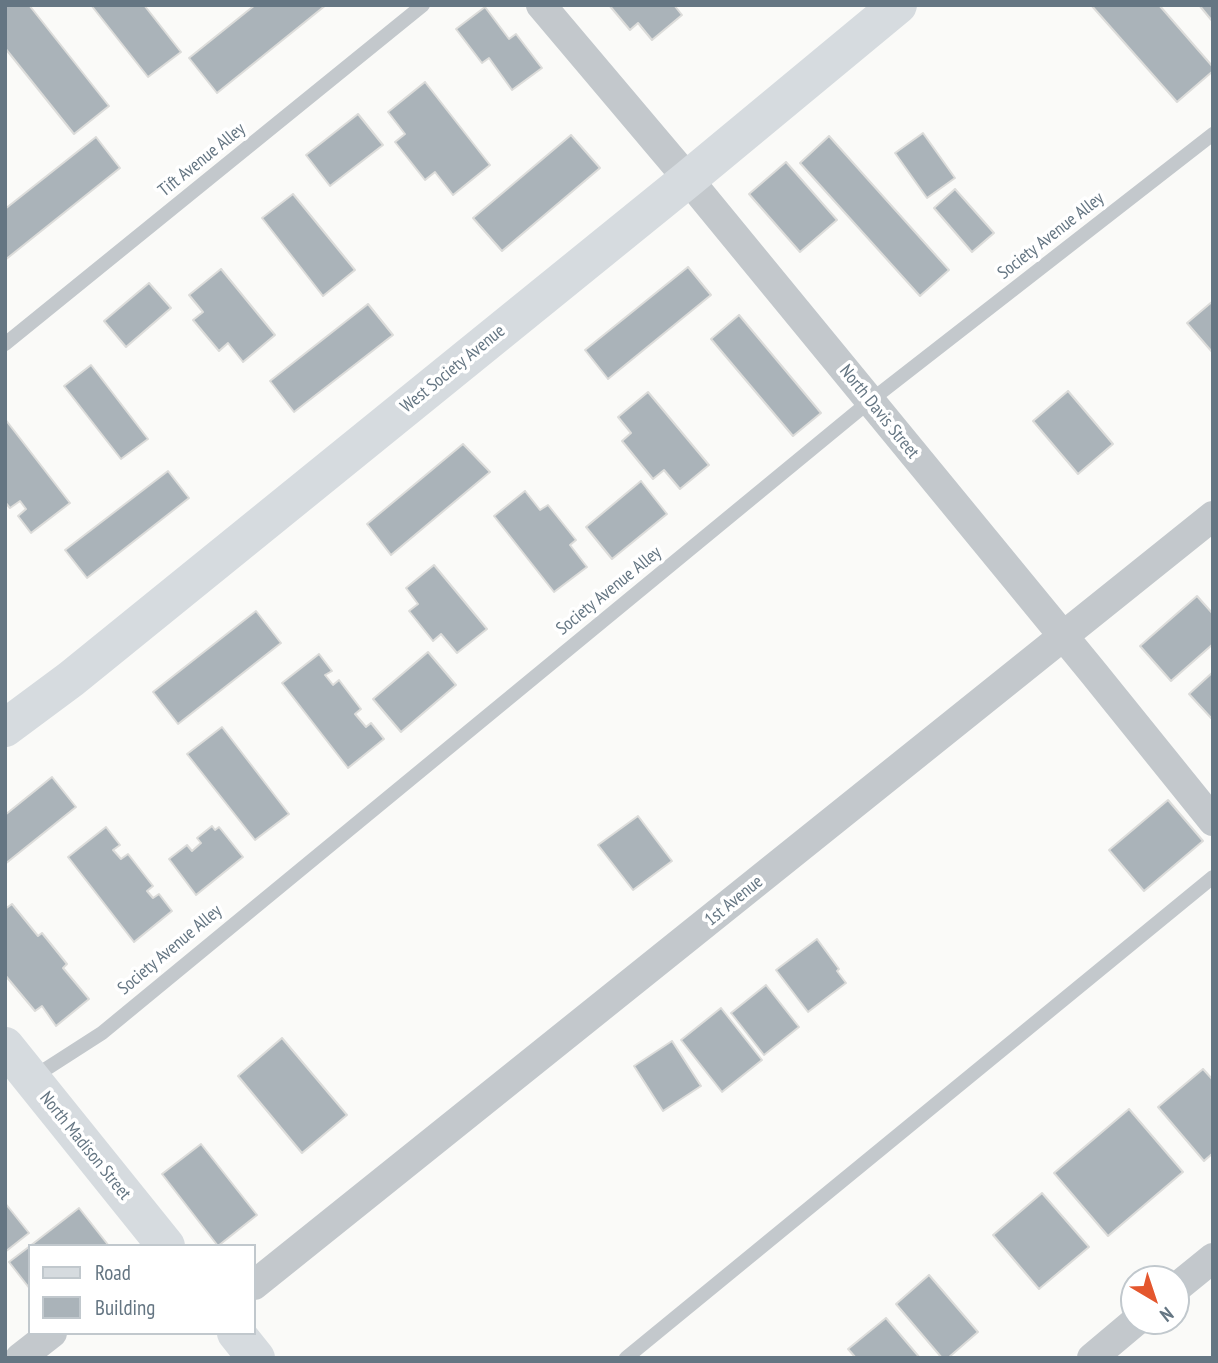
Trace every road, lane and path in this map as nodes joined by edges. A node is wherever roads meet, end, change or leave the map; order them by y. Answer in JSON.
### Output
{"nodes":[{"id":1,"x":423,"y":5,"type":"edge"},
{"id":2,"x":541,"y":5,"type":"edge"},
{"id":3,"x":898,"y":5,"type":"edge"},
{"id":4,"x":1213,"y":134,"type":"edge"},
{"id":5,"x":688,"y":179,"type":"junction"},
{"id":6,"x":5,"y":344,"type":"edge"},
{"id":7,"x":870,"y":401,"type":"junction"},
{"id":8,"x":1213,"y":516,"type":"edge"},
{"id":9,"x":1063,"y":636,"type":"junction"},
{"id":10,"x":5,"y":729,"type":"edge"},
{"id":11,"x":1213,"y":821,"type":"edge"},
{"id":12,"x":1213,"y":877,"type":"edge"},
{"id":13,"x":5,"y":1046,"type":"edge"},
{"id":14,"x":31,"y":1079,"type":"junction"},
{"id":15,"x":162,"y":1244,"type":"edge"},
{"id":16,"x":1213,"y":1258,"type":"edge"},
{"id":17,"x":1190,"y":1277,"type":"edge"},
{"id":18,"x":256,"y":1283,"type":"edge"},
{"id":19,"x":1120,"y":1334,"type":"edge"},
{"id":20,"x":49,"y":1335,"type":"edge"},
{"id":21,"x":238,"y":1335,"type":"edge"},
{"id":22,"x":20,"y":1358,"type":"edge"},
{"id":23,"x":256,"y":1358,"type":"edge"},
{"id":24,"x":626,"y":1358,"type":"edge"},
{"id":25,"x":1092,"y":1358,"type":"edge"}],
"edges":[{"from":1,"to":6,"type":"lane","name":"Tift Avenue Alley"},
{"from":2,"to":5,"type":"street","name":"North Davis Street"},
{"from":3,"to":5,"type":"street","name":"West Society Avenue"},
{"from":4,"to":7,"type":"lane","name":"Society Avenue Alley"},
{"from":5,"to":7,"type":"street","name":"North Davis Street"},
{"from":5,"to":10,"type":"street","name":"West Society Avenue"},
{"from":7,"to":9,"type":"street","name":"North Davis Street"},
{"from":7,"to":14,"type":"lane","name":"Society Avenue Alley"},
{"from":8,"to":9,"type":"street","name":"1st Avenue"},
{"from":9,"to":11,"type":"street","name":"North Davis Street"},
{"from":9,"to":18,"type":"street","name":"1st Avenue"},
{"from":12,"to":24,"type":"lane"},
{"from":13,"to":14,"type":"street","name":"North Madison Street"},
{"from":14,"to":15,"type":"street","name":"North Madison Street"},
{"from":16,"to":17,"type":"street"},
{"from":19,"to":25,"type":"street"},
{"from":20,"to":22,"type":"street"},
{"from":21,"to":23,"type":"street"}]}
